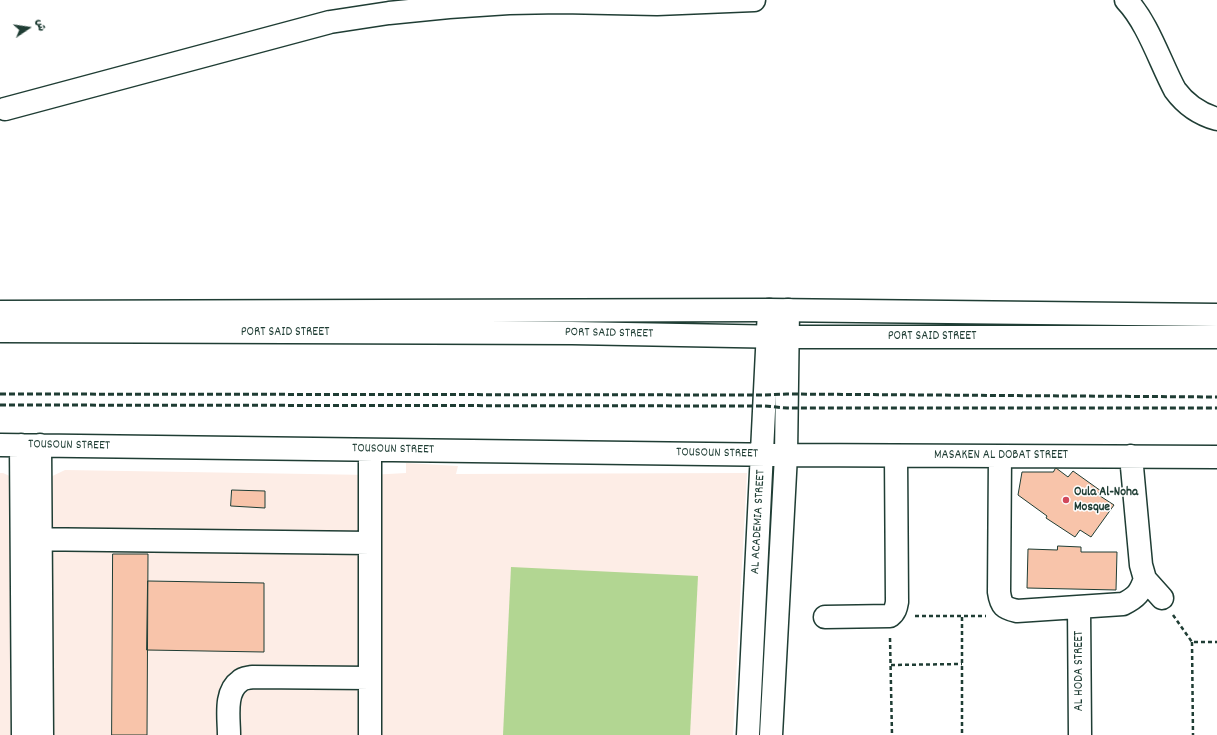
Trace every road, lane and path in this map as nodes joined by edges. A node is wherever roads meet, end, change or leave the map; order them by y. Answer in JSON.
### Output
{"nodes":[{"id":1,"x":754,"y":0,"type":"edge"},
{"id":2,"x":1126,"y":0,"type":"edge"},
{"id":3,"x":5,"y":109,"type":"dead end"},
{"id":4,"x":1217,"y":119,"type":"edge"},
{"id":5,"x":779,"y":310,"type":"junction"},
{"id":6,"x":0,"y":312,"type":"edge"},
{"id":7,"x":1217,"y":315,"type":"edge"},
{"id":8,"x":0,"y":331,"type":"edge"},
{"id":9,"x":1217,"y":336,"type":"edge"},
{"id":10,"x":778,"y":337,"type":"junction"},
{"id":11,"x":20,"y":445,"type":"edge"},
{"id":12,"x":370,"y":450,"type":"junction"},
{"id":13,"x":762,"y":455,"type":"junction"},
{"id":14,"x":786,"y":455,"type":"junction"},
{"id":15,"x":896,"y":456,"type":"junction"},
{"id":16,"x":1000,"y":456,"type":"junction"},
{"id":17,"x":1131,"y":456,"type":"junction"},
{"id":18,"x":1217,"y":457,"type":"edge"},
{"id":19,"x":31,"y":539,"type":"junction"},
{"id":20,"x":370,"y":542,"type":"junction"},
{"id":21,"x":1145,"y":579,"type":"junction"},
{"id":22,"x":1162,"y":598,"type":"joint"},
{"id":23,"x":1080,"y":607,"type":"junction"},
{"id":24,"x":1007,"y":609,"type":"junction"},
{"id":25,"x":890,"y":616,"type":"junction"},
{"id":26,"x":962,"y":616,"type":"junction"},
{"id":27,"x":825,"y":617,"type":"dead end"},
{"id":28,"x":1192,"y":642,"type":"junction"},
{"id":29,"x":1217,"y":642,"type":"edge"},
{"id":30,"x":962,"y":664,"type":"junction"},
{"id":31,"x":890,"y":665,"type":"junction"},
{"id":32,"x":32,"y":673,"type":"junction"},
{"id":33,"x":370,"y":678,"type":"junction"},
{"id":34,"x":23,"y":735,"type":"edge"},
{"id":35,"x":42,"y":735,"type":"edge"},
{"id":36,"x":229,"y":735,"type":"edge"},
{"id":37,"x":370,"y":735,"type":"edge"},
{"id":38,"x":748,"y":735,"type":"edge"},
{"id":39,"x":771,"y":735,"type":"edge"},
{"id":40,"x":892,"y":735,"type":"edge"},
{"id":41,"x":962,"y":735,"type":"edge"},
{"id":42,"x":1080,"y":735,"type":"edge"},
{"id":43,"x":1193,"y":735,"type":"edge"}],
"edges":[{"from":1,"to":3,"type":"street"},
{"from":2,"to":4,"type":"street"},
{"from":5,"to":6,"type":"street","name":"PORT SAID STREET"},
{"from":5,"to":7,"type":"street","name":"PORT SAID STREET"},
{"from":5,"to":10,"type":"street","name":"AL ACADEMIA STREET"},
{"from":8,"to":10,"type":"street","name":"PORT SAID STREET"},
{"from":9,"to":10,"type":"street","name":"PORT SAID STREET"},
{"from":10,"to":13,"type":"street","name":"AL ACADEMIA STREET"},
{"from":10,"to":14,"type":"street","name":"AL ACADEMIA STREET"},
{"from":11,"to":12,"type":"street","name":"TOUSOUN STREET"},
{"from":11,"to":19,"type":"street"},
{"from":12,"to":13,"type":"street","name":"TOUSOUN STREET"},
{"from":12,"to":20,"type":"street"},
{"from":13,"to":14,"type":"street","name":"TOUSOUN STREET"},
{"from":13,"to":38,"type":"street","name":"AL ACADEMIA STREET"},
{"from":14,"to":15,"type":"street","name":"MASAKEN AL DOBAT STREET"},
{"from":14,"to":39,"type":"street","name":"AL ACADEMIA STREET"},
{"from":15,"to":16,"type":"street","name":"MASAKEN AL DOBAT STREET"},
{"from":15,"to":25,"type":"street"},
{"from":16,"to":17,"type":"street","name":"MASAKEN AL DOBAT STREET"},
{"from":16,"to":24,"type":"street"},
{"from":17,"to":18,"type":"street","name":"MASAKEN AL DOBAT STREET"},
{"from":17,"to":21,"type":"street"},
{"from":19,"to":20,"type":"street"},
{"from":19,"to":32,"type":"street"},
{"from":20,"to":33,"type":"street"},
{"from":21,"to":22,"type":"street"},
{"from":21,"to":23,"type":"street"},
{"from":22,"to":28,"type":"path"},
{"from":23,"to":24,"type":"street"},
{"from":23,"to":42,"type":"street","name":"AL HODA STREET"},
{"from":24,"to":26,"type":"path"},
{"from":25,"to":26,"type":"path"},
{"from":25,"to":27,"type":"street"},
{"from":25,"to":31,"type":"path"},
{"from":26,"to":30,"type":"path"},
{"from":28,"to":29,"type":"path"},
{"from":28,"to":43,"type":"path"},
{"from":30,"to":31,"type":"path"},
{"from":30,"to":41,"type":"path"},
{"from":31,"to":40,"type":"path"},
{"from":32,"to":34,"type":"street"},
{"from":32,"to":35,"type":"street"},
{"from":33,"to":36,"type":"street"},
{"from":33,"to":37,"type":"street"}]}
